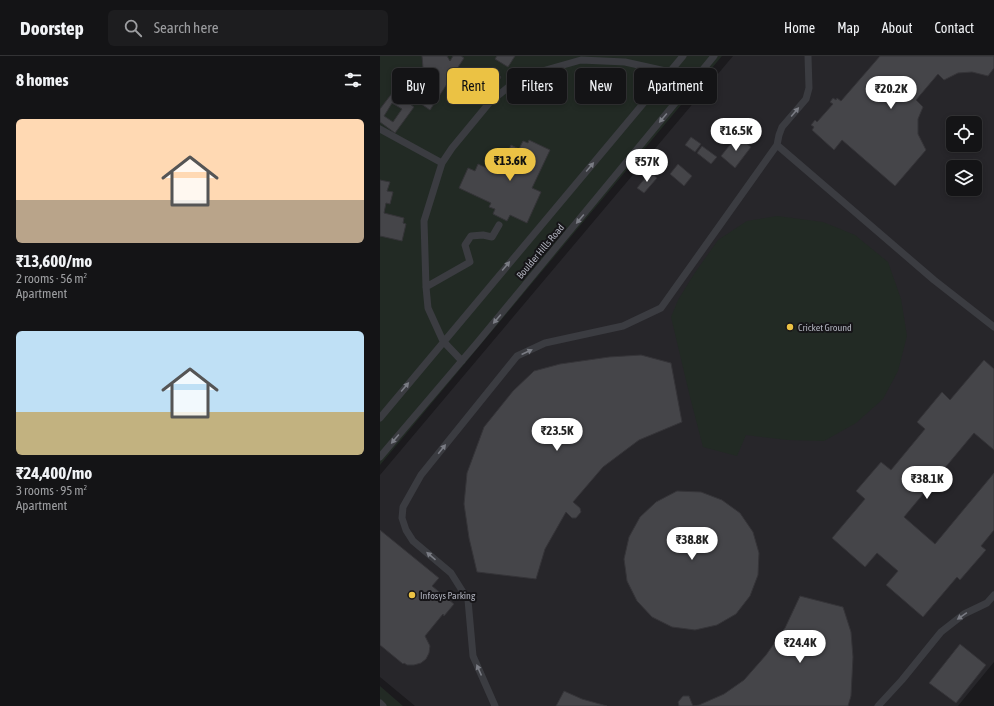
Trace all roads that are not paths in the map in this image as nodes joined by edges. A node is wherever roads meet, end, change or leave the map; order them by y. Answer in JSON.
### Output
{"nodes":[{"id":1,"x":683,"y":56,"type":"edge"},
{"id":2,"x":714,"y":56,"type":"edge"},
{"id":3,"x":808,"y":56,"type":"edge"},
{"id":4,"x":652,"y":68,"type":"edge"},
{"id":5,"x":673,"y":68,"type":"edge"},
{"id":6,"x":643,"y":104,"type":"edge"},
{"id":7,"x":380,"y":129,"type":"edge"},
{"id":8,"x":777,"y":145,"type":"junction"},
{"id":9,"x":442,"y":163,"type":"junction"},
{"id":10,"x":499,"y":225,"type":"dead end"},
{"id":11,"x":426,"y":287,"type":"junction"},
{"id":12,"x":994,"y":327,"type":"edge"},
{"id":13,"x":443,"y":341,"type":"junction"},
{"id":14,"x":462,"y":361,"type":"junction"},
{"id":15,"x":380,"y":418,"type":"edge"},
{"id":16,"x":380,"y":457,"type":"edge"},
{"id":17,"x":994,"y":595,"type":"edge"},
{"id":18,"x":380,"y":703,"type":"edge"},
{"id":19,"x":383,"y":706,"type":"edge"},
{"id":20,"x":495,"y":706,"type":"edge"},
{"id":21,"x":878,"y":706,"type":"edge"}],
"edges":[{"from":1,"to":5,"type":"lane","name":"Boulder Hills Road"},
{"from":2,"to":14,"type":"lane","name":"Boulder Hills Road","one_way":true},
{"from":8,"to":3,"type":"lane","one_way":true},
{"from":4,"to":9,"type":"lane"},
{"from":13,"to":6,"type":"lane","name":"Boulder Hills Road","one_way":true},
{"from":7,"to":9,"type":"lane"},
{"from":8,"to":12,"type":"lane"},
{"from":20,"to":8,"type":"lane","one_way":true},
{"from":9,"to":11,"type":"lane"},
{"from":10,"to":11,"type":"lane"},
{"from":11,"to":13,"type":"lane"},
{"from":13,"to":14,"type":"lane"},
{"from":15,"to":13,"type":"lane","name":"Boulder Hills Road","one_way":true},
{"from":14,"to":16,"type":"lane","name":"Boulder Hills Road","one_way":true},
{"from":17,"to":21,"type":"lane","one_way":true},
{"from":18,"to":19,"type":"lane"}]}
